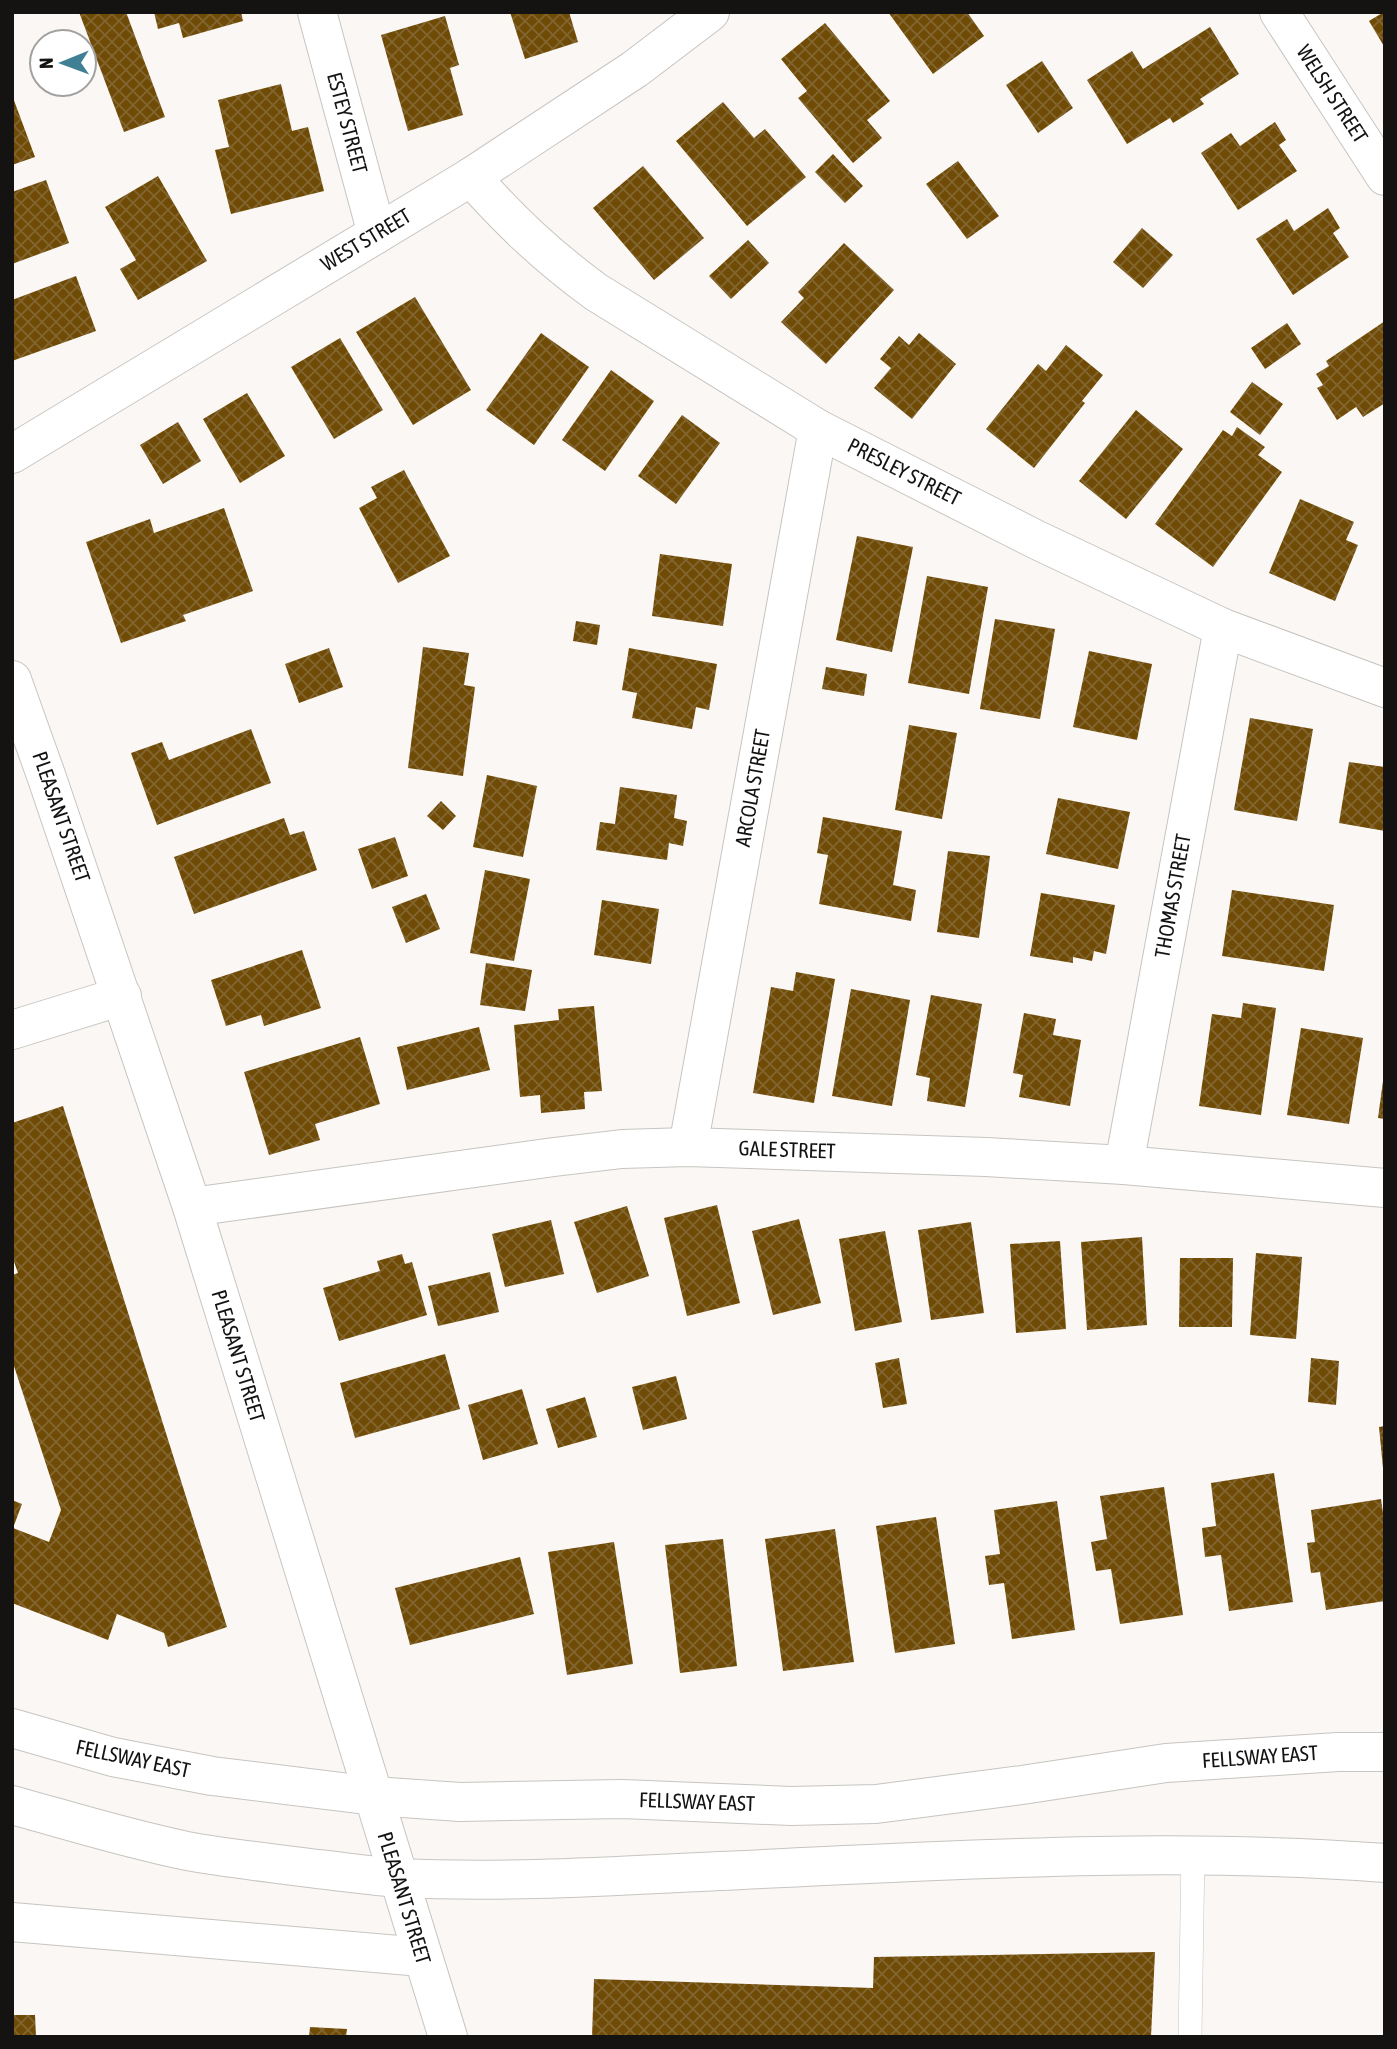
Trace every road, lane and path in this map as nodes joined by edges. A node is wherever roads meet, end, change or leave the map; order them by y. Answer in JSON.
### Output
{"nodes":[{"id":1,"x":317,"y":12,"type":"edge"},
{"id":2,"x":710,"y":12,"type":"edge"},
{"id":3,"x":1279,"y":12,"type":"edge"},
{"id":4,"x":1385,"y":176,"type":"edge"},
{"id":5,"x":471,"y":177,"type":"junction"},
{"id":6,"x":377,"y":234,"type":"junction"},
{"id":7,"x":818,"y":429,"type":"junction"},
{"id":8,"x":12,"y":454,"type":"edge"},
{"id":9,"x":1223,"y":628,"type":"junction"},
{"id":10,"x":12,"y":680,"type":"edge"},
{"id":11,"x":1385,"y":688,"type":"edge"},
{"id":12,"x":122,"y":996,"type":"junction"},
{"id":13,"x":12,"y":1030,"type":"edge"},
{"id":14,"x":688,"y":1147,"type":"junction"},
{"id":15,"x":1124,"y":1165,"type":"junction"},
{"id":16,"x":1385,"y":1188,"type":"edge"},
{"id":17,"x":192,"y":1207,"type":"junction"},
{"id":18,"x":12,"y":1728,"type":"edge"},
{"id":19,"x":1385,"y":1752,"type":"edge"},
{"id":20,"x":374,"y":1796,"type":"junction"},
{"id":21,"x":12,"y":1805,"type":"edge"},
{"id":22,"x":1193,"y":1854,"type":"junction"},
{"id":23,"x":1385,"y":1863,"type":"edge"},
{"id":24,"x":398,"y":1878,"type":"junction"},
{"id":25,"x":12,"y":1922,"type":"edge"},
{"id":26,"x":422,"y":1957,"type":"junction"},
{"id":27,"x":448,"y":2037,"type":"edge"},
{"id":28,"x":1190,"y":2037,"type":"edge"}],
"edges":[{"from":1,"to":6,"type":"street","name":"ESTEY STREET"},
{"from":2,"to":5,"type":"street","name":"WEST STREET"},
{"from":3,"to":4,"type":"street","name":"WELSH STREET"},
{"from":5,"to":6,"type":"street","name":"WEST STREET"},
{"from":5,"to":7,"type":"street","name":"PRESLEY STREET"},
{"from":6,"to":8,"type":"street","name":"WEST STREET"},
{"from":7,"to":9,"type":"street","name":"PRESLEY STREET"},
{"from":7,"to":14,"type":"street","name":"ARCOLA STREET"},
{"from":9,"to":11,"type":"street","name":"PRESLEY STREET"},
{"from":9,"to":15,"type":"street","name":"THOMAS STREET"},
{"from":10,"to":12,"type":"street","name":"PLEASANT STREET"},
{"from":12,"to":13,"type":"street"},
{"from":12,"to":17,"type":"street","name":"PLEASANT STREET"},
{"from":14,"to":15,"type":"street","name":"GALE STREET"},
{"from":14,"to":17,"type":"street","name":"GALE STREET"},
{"from":15,"to":16,"type":"street","name":"GALE STREET"},
{"from":17,"to":20,"type":"street","name":"PLEASANT STREET"},
{"from":18,"to":20,"type":"street","name":"FELLSWAY EAST"},
{"from":19,"to":20,"type":"street","name":"FELLSWAY EAST"},
{"from":20,"to":24,"type":"street","name":"PLEASANT STREET"},
{"from":21,"to":24,"type":"street"},
{"from":22,"to":23,"type":"street"},
{"from":22,"to":24,"type":"street"},
{"from":22,"to":28,"type":"lane"},
{"from":24,"to":26,"type":"street","name":"PLEASANT STREET"},
{"from":25,"to":26,"type":"street"},
{"from":26,"to":27,"type":"street","name":"PLEASANT STREET"}]}
